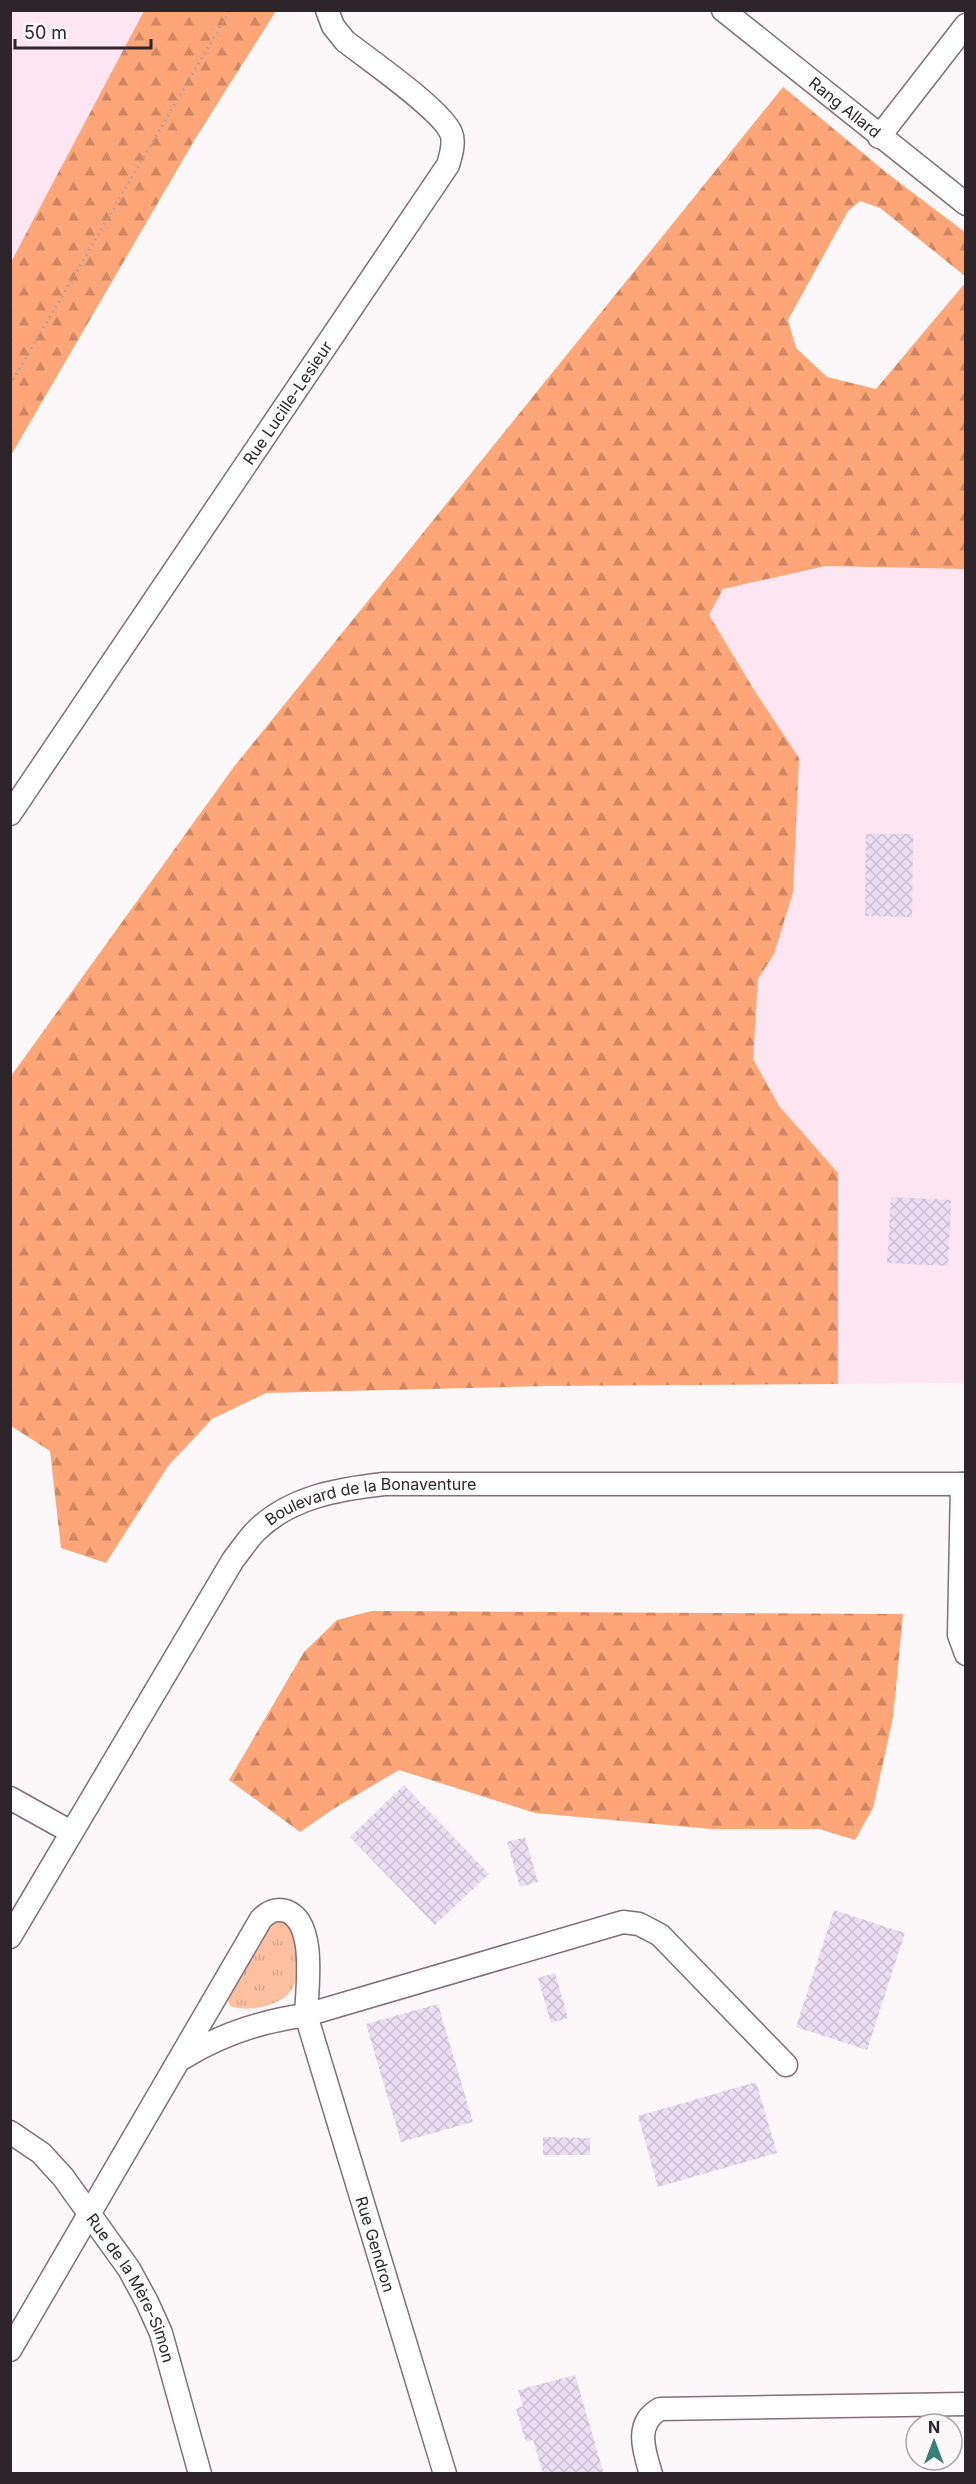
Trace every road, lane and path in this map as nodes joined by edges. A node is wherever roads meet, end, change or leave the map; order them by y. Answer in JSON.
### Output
{"nodes":[{"id":1,"x":230,"y":10,"type":"edge"},
{"id":2,"x":327,"y":10,"type":"edge"},
{"id":3,"x":723,"y":10,"type":"edge"},
{"id":4,"x":966,"y":25,"type":"edge"},
{"id":5,"x":879,"y":137,"type":"junction"},
{"id":6,"x":966,"y":204,"type":"edge"},
{"id":7,"x":10,"y":385,"type":"edge"},
{"id":8,"x":10,"y":814,"type":"edge"},
{"id":9,"x":964,"y":1484,"type":"edge"},
{"id":10,"x":963,"y":1555,"type":"edge"},
{"id":11,"x":966,"y":1654,"type":"edge"},
{"id":12,"x":10,"y":1798,"type":"edge"},
{"id":13,"x":71,"y":1832,"type":"junction"},
{"id":14,"x":10,"y":1937,"type":"edge"},
{"id":15,"x":306,"y":2015,"type":"junction"},
{"id":16,"x":181,"y":2059,"type":"junction"},
{"id":17,"x":786,"y":2065,"type":"dead end"},
{"id":18,"x":10,"y":2132,"type":"edge"},
{"id":19,"x":90,"y":2214,"type":"junction"},
{"id":20,"x":10,"y":2350,"type":"edge"},
{"id":21,"x":966,"y":2404,"type":"edge"},
{"id":22,"x":200,"y":2474,"type":"edge"},
{"id":23,"x":445,"y":2474,"type":"edge"},
{"id":24,"x":651,"y":2474,"type":"edge"}],
"edges":[{"from":1,"to":7,"type":"path"},
{"from":2,"to":8,"type":"street","name":"Rue Lucille-Lesieur"},
{"from":3,"to":5,"type":"street","name":"Rang Allard"},
{"from":4,"to":5,"type":"street"},
{"from":5,"to":6,"type":"street","name":"Rang Allard"},
{"from":9,"to":10,"type":"street"},
{"from":9,"to":13,"type":"street","name":"Boulevard de la Bonaventure"},
{"from":10,"to":11,"type":"street"},
{"from":12,"to":13,"type":"street"},
{"from":13,"to":14,"type":"street","name":"Boulevard de la Bonaventure"},
{"from":15,"to":16,"type":"street"},
{"from":15,"to":16,"type":"street","name":"Rue Gendron"},
{"from":15,"to":17,"type":"street"},
{"from":15,"to":23,"type":"street","name":"Rue Gendron"},
{"from":16,"to":19,"type":"street","name":"Rue Gendron"},
{"from":18,"to":19,"type":"street","name":"Rue de la Mère-Simon"},
{"from":19,"to":20,"type":"street","name":"Rue Gendron"},
{"from":19,"to":22,"type":"street","name":"Rue de la Mère-Simon"},
{"from":21,"to":24,"type":"street"}]}
